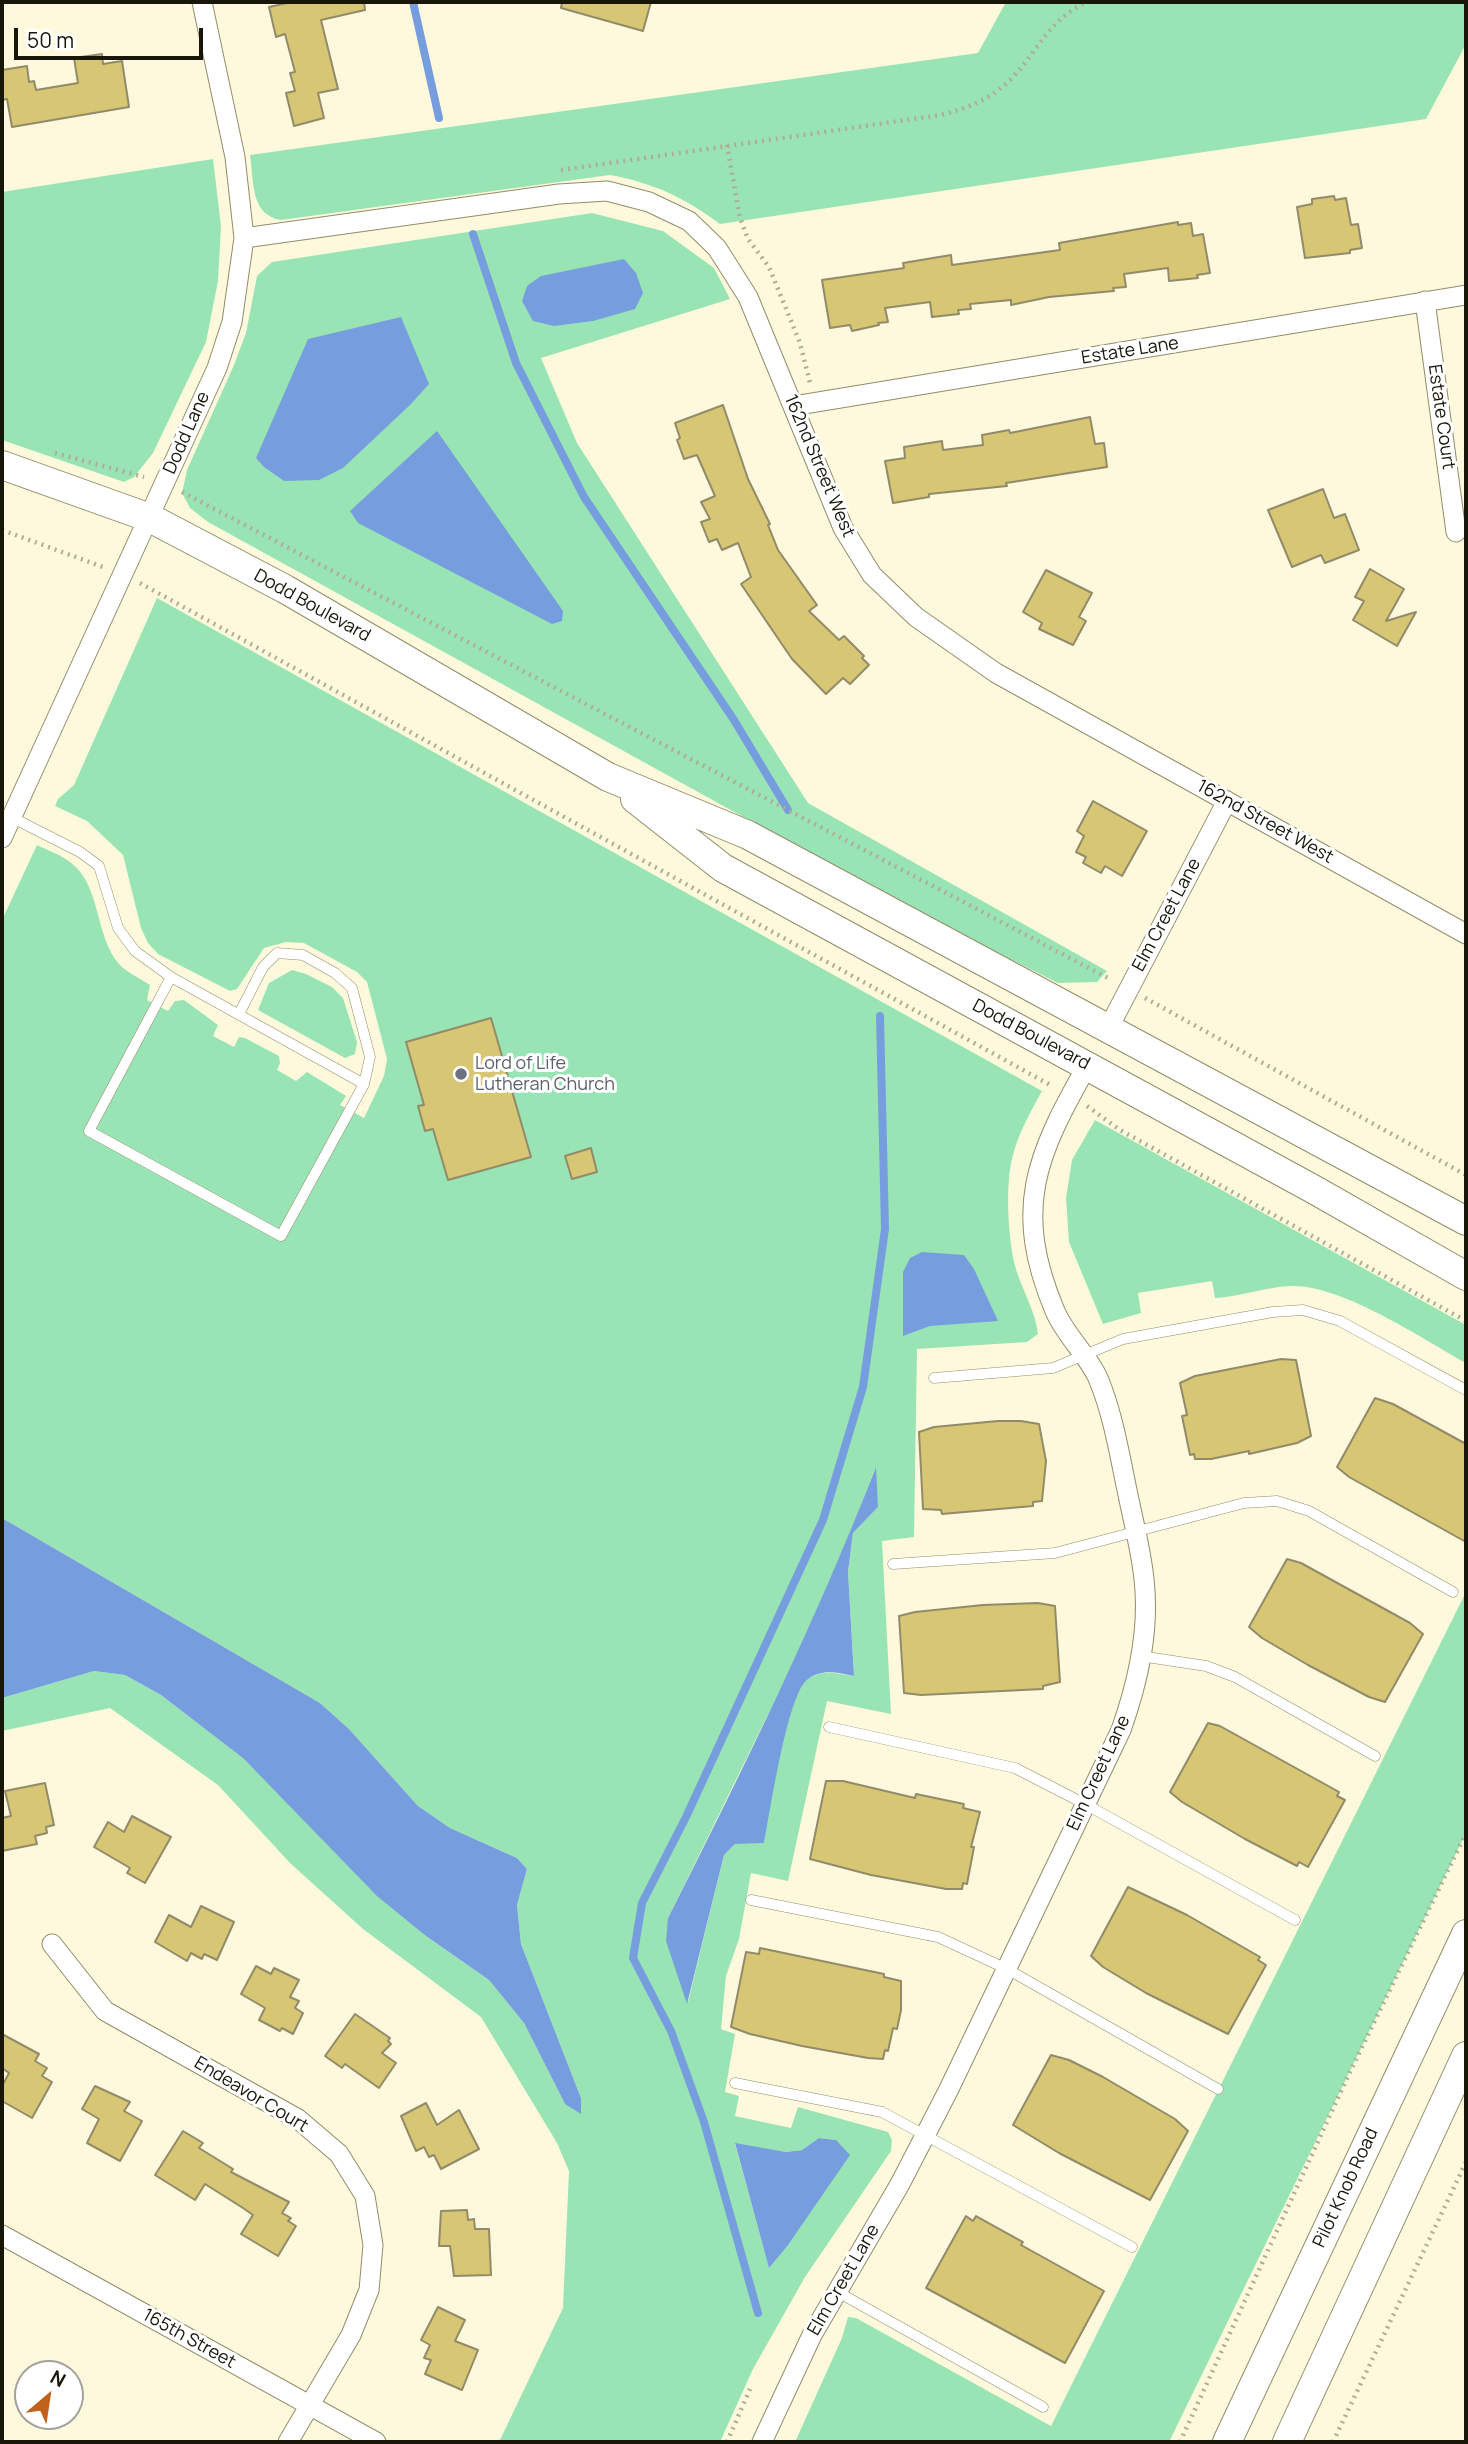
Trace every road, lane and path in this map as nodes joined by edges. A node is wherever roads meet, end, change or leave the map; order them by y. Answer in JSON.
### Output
{"nodes":[{"id":1,"x":202,"y":2,"type":"edge"},
{"id":2,"x":1086,"y":2,"type":"edge"},
{"id":3,"x":727,"y":145,"type":"junction"},
{"id":4,"x":549,"y":171,"type":"dead end"},
{"id":5,"x":244,"y":238,"type":"junction"},
{"id":6,"x":1466,"y":295,"type":"edge"},
{"id":7,"x":1426,"y":301,"type":"junction"},
{"id":8,"x":815,"y":403,"type":"junction"},
{"id":9,"x":793,"y":406,"type":"junction"},
{"id":10,"x":52,"y":453,"type":"dead end"},
{"id":11,"x":2,"y":465,"type":"edge"},
{"id":12,"x":165,"y":483,"type":"junction"},
{"id":13,"x":149,"y":518,"type":"junction"},
{"id":14,"x":2,"y":530,"type":"edge"},
{"id":15,"x":1456,"y":532,"type":"dead end"},
{"id":16,"x":123,"y":575,"type":"junction"},
{"id":17,"x":608,"y":777,"type":"junction"},
{"id":18,"x":1227,"y":801,"type":"junction"},
{"id":19,"x":7,"y":815,"type":"edge"},
{"id":20,"x":2,"y":838,"type":"edge"},
{"id":21,"x":1466,"y":934,"type":"edge"},
{"id":22,"x":171,"y":977,"type":"junction"},
{"id":23,"x":1129,"y":989,"type":"junction"},
{"id":24,"x":239,"y":1014,"type":"junction"},
{"id":25,"x":1108,"y":1029,"type":"junction"},
{"id":26,"x":1087,"y":1066,"type":"junction"},
{"id":27,"x":364,"y":1084,"type":"junction"},
{"id":28,"x":1071,"y":1095,"type":"junction"},
{"id":29,"x":1466,"y":1175,"type":"edge"},
{"id":30,"x":1466,"y":1221,"type":"edge"},
{"id":31,"x":1466,"y":1276,"type":"edge"},
{"id":32,"x":1466,"y":1321,"type":"edge"},
{"id":33,"x":1083,"y":1354,"type":"junction"},
{"id":34,"x":934,"y":1378,"type":"dead end"},
{"id":35,"x":1466,"y":1390,"type":"edge"},
{"id":36,"x":1135,"y":1533,"type":"junction"},
{"id":37,"x":893,"y":1564,"type":"dead end"},
{"id":38,"x":1452,"y":1592,"type":"dead end"},
{"id":39,"x":1140,"y":1656,"type":"junction"},
{"id":40,"x":829,"y":1727,"type":"dead end"},
{"id":41,"x":1375,"y":1756,"type":"dead end"},
{"id":42,"x":1085,"y":1804,"type":"junction"},
{"id":43,"x":1466,"y":1833,"type":"edge"},
{"id":44,"x":751,"y":1900,"type":"dead end"},
{"id":45,"x":1295,"y":1920,"type":"dead end"},
{"id":46,"x":1466,"y":1934,"type":"edge"},
{"id":47,"x":52,"y":1944,"type":"dead end"},
{"id":48,"x":1007,"y":1969,"type":"junction"},
{"id":49,"x":1466,"y":2056,"type":"edge"},
{"id":50,"x":735,"y":2082,"type":"dead end"},
{"id":51,"x":1218,"y":2088,"type":"dead end"},
{"id":52,"x":926,"y":2135,"type":"junction"},
{"id":53,"x":1466,"y":2162,"type":"edge"},
{"id":54,"x":2,"y":2235,"type":"edge"},
{"id":55,"x":1132,"y":2247,"type":"dead end"},
{"id":56,"x":835,"y":2291,"type":"junction"},
{"id":57,"x":750,"y":2389,"type":"dead end"},
{"id":58,"x":310,"y":2406,"type":"junction"},
{"id":59,"x":1043,"y":2407,"type":"dead end"},
{"id":60,"x":288,"y":2442,"type":"edge"},
{"id":61,"x":376,"y":2442,"type":"edge"},
{"id":62,"x":727,"y":2442,"type":"edge"},
{"id":63,"x":762,"y":2442,"type":"edge"},
{"id":64,"x":1180,"y":2442,"type":"edge"},
{"id":65,"x":1227,"y":2442,"type":"edge"},
{"id":66,"x":1287,"y":2442,"type":"edge"},
{"id":67,"x":1333,"y":2442,"type":"edge"}],
"edges":[{"from":1,"to":5,"type":"street","name":"Dodd Lane"},
{"from":2,"to":3,"type":"path"},
{"from":3,"to":4,"type":"path"},
{"from":3,"to":8,"type":"path"},
{"from":5,"to":9,"type":"street","name":"162nd Street West"},
{"from":5,"to":12,"type":"street","name":"Dodd Lane"},
{"from":6,"to":7,"type":"street","name":"Estate Lane"},
{"from":7,"to":8,"type":"street","name":"Estate Lane"},
{"from":7,"to":15,"type":"street","name":"Estate Court"},
{"from":8,"to":9,"type":"street","name":"Estate Lane"},
{"from":9,"to":18,"type":"street","name":"162nd Street West"},
{"from":10,"to":12,"type":"path"},
{"from":11,"to":13,"type":"street","name":"Dodd Boulevard"},
{"from":12,"to":13,"type":"street","name":"Dodd Lane"},
{"from":12,"to":23,"type":"path"},
{"from":13,"to":16,"type":"street","name":"Dodd Lane"},
{"from":13,"to":17,"type":"street","name":"Dodd Boulevard"},
{"from":14,"to":16,"type":"path"},
{"from":16,"to":19,"type":"street","name":"Dodd Lane"},
{"from":16,"to":28,"type":"path"},
{"from":17,"to":25,"type":"street","name":"Dodd Boulevard"},
{"from":17,"to":26,"type":"street","name":"Dodd Boulevard"},
{"from":18,"to":21,"type":"street","name":"162nd Street West"},
{"from":18,"to":23,"type":"street","name":"Elm Creet Lane"},
{"from":19,"to":20,"type":"street","name":"Dodd Lane"},
{"from":19,"to":22,"type":"lane"},
{"from":22,"to":24,"type":"lane"},
{"from":22,"to":27,"type":"lane"},
{"from":23,"to":25,"type":"street","name":"Elm Creet Lane"},
{"from":23,"to":29,"type":"path"},
{"from":24,"to":27,"type":"lane"},
{"from":24,"to":27,"type":"lane"},
{"from":25,"to":30,"type":"street","name":"Dodd Boulevard"},
{"from":26,"to":28,"type":"street","name":"Elm Creet Lane"},
{"from":26,"to":31,"type":"street","name":"Dodd Boulevard"},
{"from":28,"to":32,"type":"path"},
{"from":28,"to":33,"type":"street","name":"Elm Creet Lane"},
{"from":33,"to":34,"type":"lane"},
{"from":33,"to":35,"type":"lane"},
{"from":33,"to":36,"type":"street","name":"Elm Creet Lane"},
{"from":36,"to":37,"type":"lane"},
{"from":36,"to":38,"type":"lane"},
{"from":36,"to":39,"type":"street","name":"Elm Creet Lane"},
{"from":39,"to":41,"type":"lane"},
{"from":39,"to":42,"type":"street","name":"Elm Creet Lane"},
{"from":40,"to":42,"type":"lane"},
{"from":42,"to":45,"type":"lane"},
{"from":42,"to":48,"type":"street","name":"Elm Creet Lane"},
{"from":43,"to":64,"type":"path"},
{"from":44,"to":48,"type":"lane"},
{"from":46,"to":65,"type":"street","name":"Pilot Knob Road"},
{"from":47,"to":58,"type":"street","name":"Endeavor Court"},
{"from":48,"to":51,"type":"lane"},
{"from":48,"to":52,"type":"street","name":"Elm Creet Lane"},
{"from":49,"to":66,"type":"street"},
{"from":50,"to":52,"type":"lane"},
{"from":52,"to":55,"type":"lane"},
{"from":52,"to":56,"type":"street","name":"Elm Creet Lane"},
{"from":53,"to":67,"type":"path"},
{"from":54,"to":58,"type":"street","name":"165th Street"},
{"from":56,"to":59,"type":"lane"},
{"from":56,"to":63,"type":"street","name":"Elm Creet Lane"},
{"from":57,"to":62,"type":"path"},
{"from":58,"to":60,"type":"street","name":"Endeavor Court"},
{"from":58,"to":61,"type":"street","name":"165th Street"}]}
